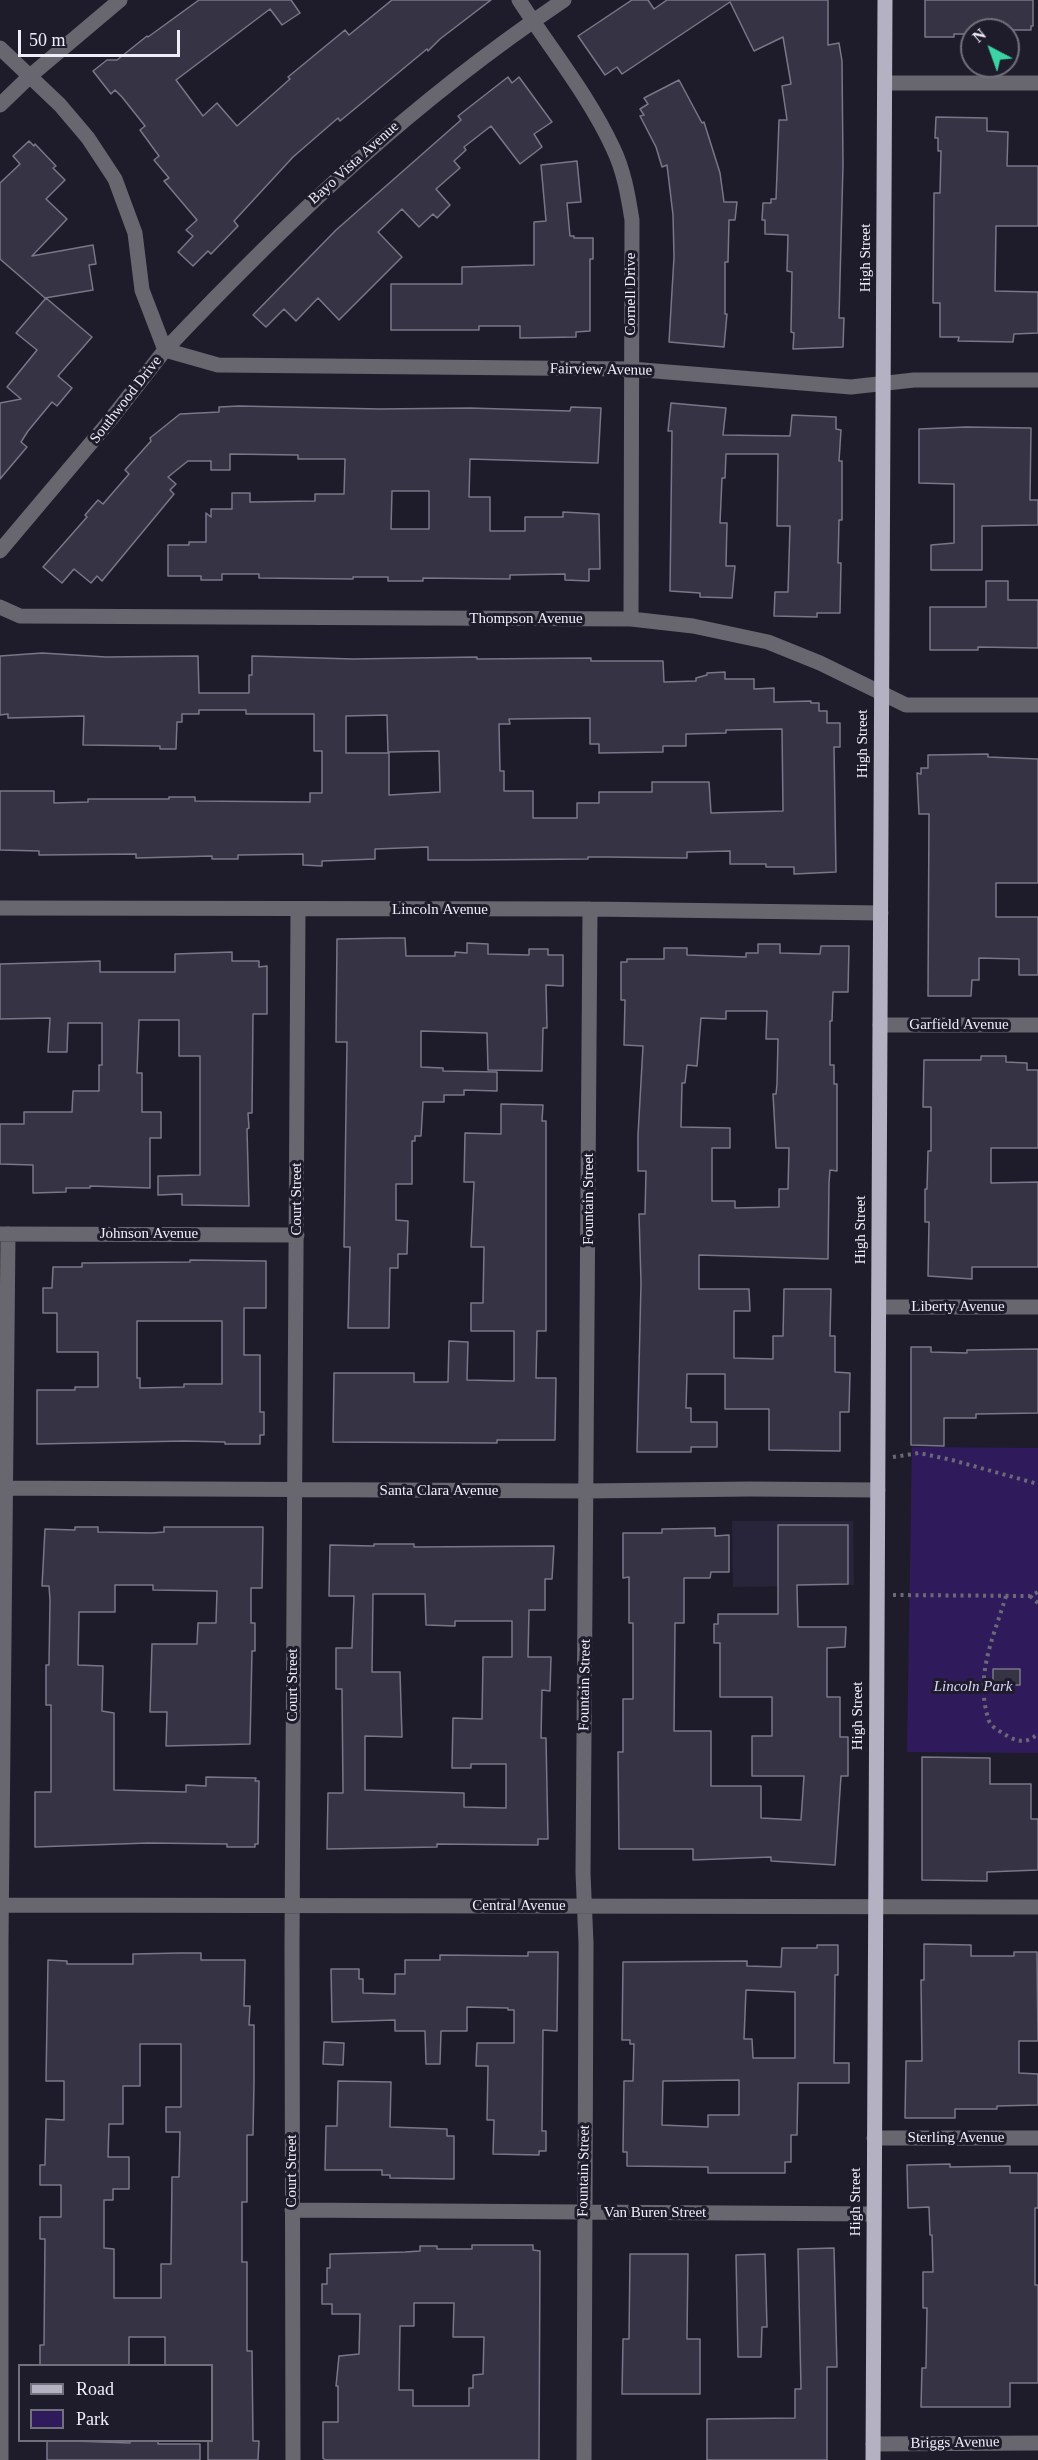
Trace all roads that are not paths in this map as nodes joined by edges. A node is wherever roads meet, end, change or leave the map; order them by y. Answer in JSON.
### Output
{"nodes":[{"id":1,"x":120,"y":0,"type":"edge"},
{"id":2,"x":519,"y":0,"type":"edge"},
{"id":3,"x":564,"y":0,"type":"edge"},
{"id":4,"x":885,"y":0,"type":"edge"},
{"id":5,"x":532,"y":21,"type":"junction"},
{"id":6,"x":0,"y":48,"type":"edge"},
{"id":7,"x":30,"y":76,"type":"junction"},
{"id":8,"x":885,"y":83,"type":"junction"},
{"id":9,"x":1038,"y":83,"type":"edge"},
{"id":10,"x":0,"y":105,"type":"edge"},
{"id":11,"x":165,"y":350,"type":"junction"},
{"id":12,"x":631,"y":369,"type":"junction"},
{"id":13,"x":1038,"y":380,"type":"edge"},
{"id":14,"x":884,"y":383,"type":"junction"},
{"id":15,"x":0,"y":551,"type":"edge"},
{"id":16,"x":0,"y":607,"type":"edge"},
{"id":17,"x":631,"y":619,"type":"junction"},
{"id":18,"x":882,"y":693,"type":"junction"},
{"id":19,"x":1038,"y":705,"type":"edge"},
{"id":20,"x":0,"y":908,"type":"edge"},
{"id":21,"x":590,"y":909,"type":"junction"},
{"id":22,"x":298,"y":910,"type":"junction"},
{"id":23,"x":881,"y":913,"type":"junction"},
{"id":24,"x":1038,"y":1024,"type":"edge"},
{"id":25,"x":880,"y":1025,"type":"junction"},
{"id":26,"x":4,"y":1234,"type":"edge"},
{"id":27,"x":297,"y":1235,"type":"junction"},
{"id":28,"x":879,"y":1306,"type":"junction"},
{"id":29,"x":1038,"y":1307,"type":"edge"},
{"id":30,"x":3,"y":1488,"type":"edge"},
{"id":31,"x":294,"y":1490,"type":"junction"},
{"id":32,"x":878,"y":1490,"type":"junction"},
{"id":33,"x":587,"y":1491,"type":"junction"},
{"id":34,"x":292,"y":1904,"type":"junction"},
{"id":35,"x":1,"y":1905,"type":"edge"},
{"id":36,"x":585,"y":1906,"type":"junction"},
{"id":37,"x":875,"y":1906,"type":"junction"},
{"id":38,"x":1038,"y":1906,"type":"edge"},
{"id":39,"x":874,"y":2138,"type":"junction"},
{"id":40,"x":1038,"y":2138,"type":"edge"},
{"id":41,"x":292,"y":2210,"type":"junction"},
{"id":42,"x":1,"y":2213,"type":"edge"},
{"id":43,"x":583,"y":2213,"type":"junction"},
{"id":44,"x":874,"y":2214,"type":"junction"},
{"id":45,"x":1038,"y":2443,"type":"edge"},
{"id":46,"x":873,"y":2444,"type":"junction"},
{"id":47,"x":1,"y":2460,"type":"edge"},
{"id":48,"x":293,"y":2460,"type":"edge"},
{"id":49,"x":584,"y":2460,"type":"edge"},
{"id":50,"x":873,"y":2460,"type":"edge"}],
"edges":[{"from":1,"to":7,"type":"street"},
{"from":2,"to":5,"type":"street","name":"Cornell Drive"},
{"from":3,"to":5,"type":"street","name":"Bayo Vista Avenue"},
{"from":4,"to":8,"type":"main road","name":"High Street"},
{"from":5,"to":11,"type":"street","name":"Bayo Vista Avenue"},
{"from":5,"to":12,"type":"street","name":"Cornell Drive"},
{"from":6,"to":7,"type":"street","name":"Southwood Drive"},
{"from":7,"to":10,"type":"street"},
{"from":7,"to":11,"type":"street","name":"Southwood Drive"},
{"from":8,"to":9,"type":"street"},
{"from":8,"to":14,"type":"main road","name":"High Street"},
{"from":11,"to":12,"type":"street","name":"Fairview Avenue"},
{"from":11,"to":15,"type":"street","name":"Southwood Drive"},
{"from":12,"to":14,"type":"street","name":"Fairview Avenue"},
{"from":12,"to":17,"type":"street","name":"Cornell Drive"},
{"from":13,"to":14,"type":"street","name":"Fairview Avenue"},
{"from":14,"to":18,"type":"main road","name":"High Street"},
{"from":16,"to":17,"type":"street","name":"Thompson Avenue"},
{"from":17,"to":18,"type":"street","name":"Thompson Avenue"},
{"from":18,"to":19,"type":"street","name":"Thompson Avenue"},
{"from":18,"to":23,"type":"main road","name":"High Street"},
{"from":20,"to":22,"type":"street","name":"Lincoln Avenue"},
{"from":21,"to":22,"type":"street","name":"Lincoln Avenue"},
{"from":21,"to":23,"type":"street","name":"Lincoln Avenue"},
{"from":21,"to":33,"type":"street","name":"Fountain Street"},
{"from":22,"to":27,"type":"street","name":"Court Street"},
{"from":23,"to":25,"type":"main road","name":"High Street"},
{"from":24,"to":25,"type":"street","name":"Garfield Avenue"},
{"from":25,"to":28,"type":"main road","name":"High Street"},
{"from":26,"to":27,"type":"street","name":"Johnson Avenue"},
{"from":26,"to":30,"type":"street"},
{"from":27,"to":31,"type":"street","name":"Court Street"},
{"from":28,"to":29,"type":"street","name":"Liberty Avenue"},
{"from":28,"to":32,"type":"main road","name":"High Street"},
{"from":30,"to":31,"type":"street","name":"Santa Clara Avenue"},
{"from":30,"to":35,"type":"street"},
{"from":31,"to":33,"type":"street","name":"Santa Clara Avenue"},
{"from":31,"to":34,"type":"street","name":"Court Street"},
{"from":32,"to":33,"type":"street","name":"Santa Clara Avenue"},
{"from":32,"to":37,"type":"main road","name":"High Street"},
{"from":33,"to":36,"type":"street","name":"Fountain Street"},
{"from":34,"to":35,"type":"street","name":"Central Avenue"},
{"from":34,"to":36,"type":"street","name":"Central Avenue"},
{"from":34,"to":41,"type":"street","name":"Court Street"},
{"from":35,"to":42,"type":"street"},
{"from":36,"to":37,"type":"street","name":"Central Avenue"},
{"from":36,"to":43,"type":"street","name":"Fountain Street"},
{"from":37,"to":38,"type":"street","name":"Central Avenue"},
{"from":37,"to":39,"type":"main road","name":"High Street"},
{"from":39,"to":40,"type":"street","name":"Sterling Avenue"},
{"from":39,"to":44,"type":"main road","name":"High Street"},
{"from":41,"to":43,"type":"street","name":"Van Buren Street"},
{"from":41,"to":48,"type":"street","name":"Court Street"},
{"from":42,"to":47,"type":"street"},
{"from":43,"to":44,"type":"street","name":"Van Buren Street"},
{"from":43,"to":49,"type":"street","name":"Fountain Street"},
{"from":44,"to":46,"type":"main road","name":"High Street"},
{"from":45,"to":46,"type":"street","name":"Briggs Avenue"},
{"from":46,"to":50,"type":"main road","name":"High Street"}]}
